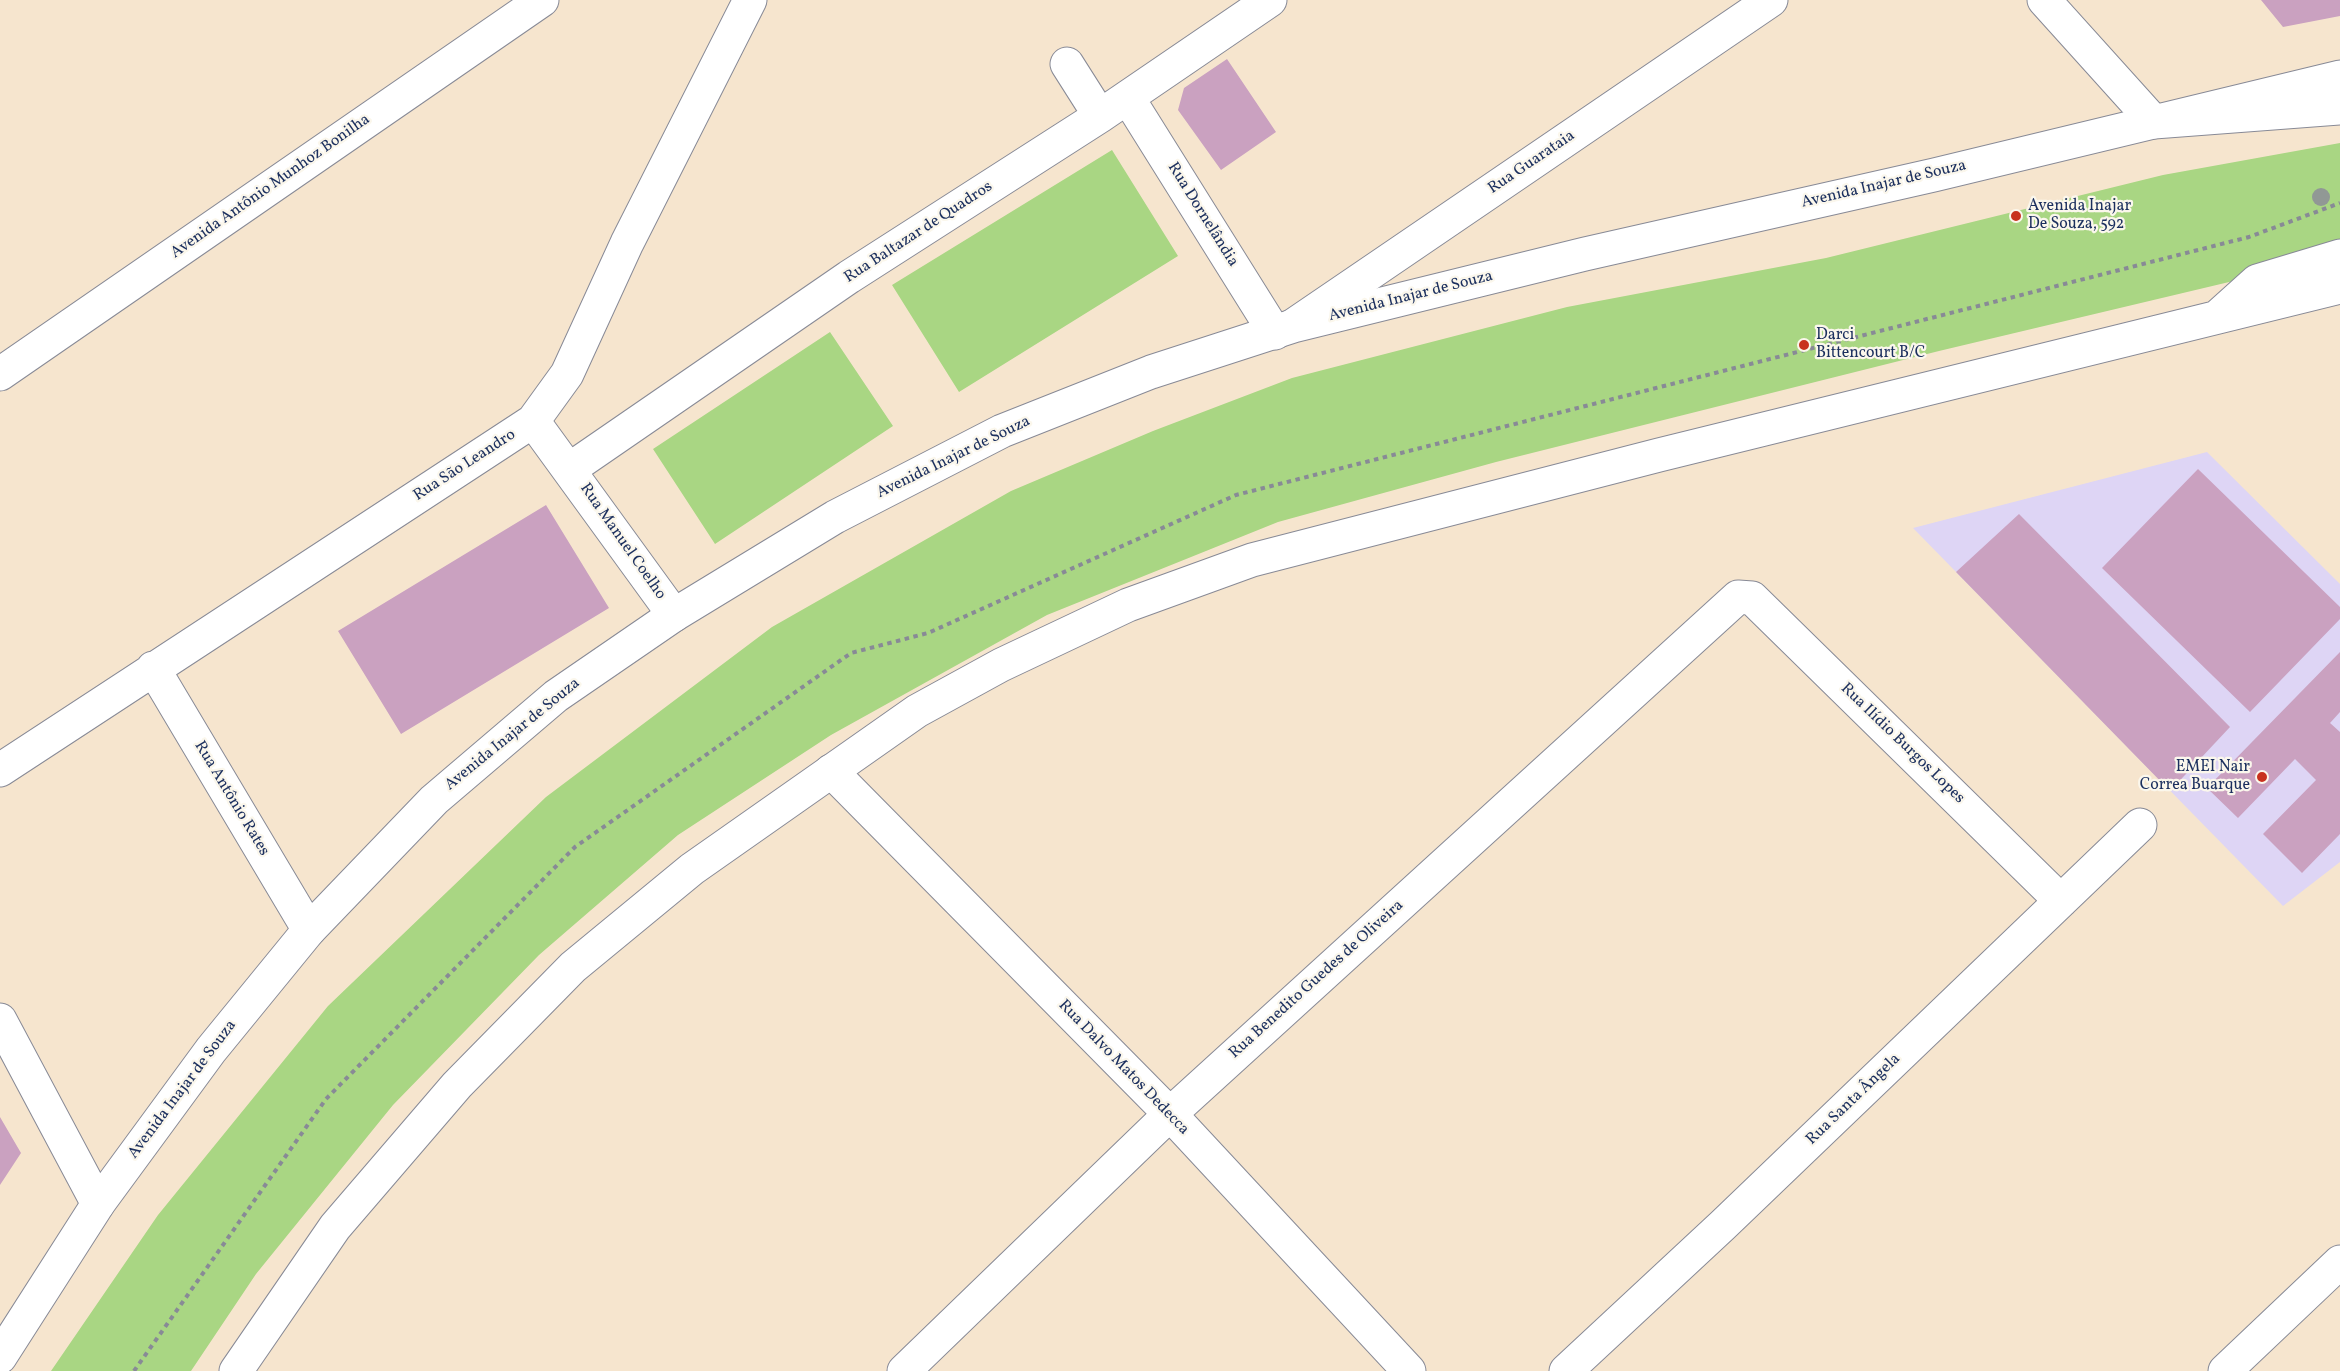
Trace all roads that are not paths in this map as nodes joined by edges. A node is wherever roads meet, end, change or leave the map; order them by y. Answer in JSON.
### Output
{"nodes":[{"id":1,"x":542,"y":0,"type":"edge"},
{"id":2,"x":750,"y":0,"type":"edge"},
{"id":3,"x":1270,"y":0,"type":"edge"},
{"id":4,"x":1771,"y":0,"type":"edge"},
{"id":5,"x":2044,"y":0,"type":"edge"},
{"id":6,"x":1067,"y":64,"type":"dead end"},
{"id":7,"x":2340,"y":77,"type":"edge"},
{"id":8,"x":1128,"y":98,"type":"junction"},
{"id":9,"x":2340,"y":108,"type":"edge"},
{"id":10,"x":1100,"y":116,"type":"junction"},
{"id":11,"x":2154,"y":122,"type":"junction"},
{"id":12,"x":2340,"y":256,"type":"edge"},
{"id":13,"x":2337,"y":292,"type":"edge"},
{"id":14,"x":2213,"y":320,"type":"junction"},
{"id":15,"x":1284,"y":329,"type":"junction"},
{"id":16,"x":0,"y":374,"type":"edge"},
{"id":17,"x":533,"y":421,"type":"junction"},
{"id":18,"x":570,"y":470,"type":"junction"},
{"id":19,"x":1738,"y":597,"type":"joint"},
{"id":20,"x":674,"y":615,"type":"junction"},
{"id":21,"x":153,"y":668,"type":"junction"},
{"id":22,"x":0,"y":770,"type":"edge"},
{"id":23,"x":831,"y":771,"type":"junction"},
{"id":24,"x":2140,"y":825,"type":"dead end"},
{"id":25,"x":2061,"y":901,"type":"junction"},
{"id":26,"x":309,"y":930,"type":"junction"},
{"id":27,"x":0,"y":1020,"type":"edge"},
{"id":28,"x":1170,"y":1114,"type":"junction"},
{"id":29,"x":98,"y":1204,"type":"junction"},
{"id":30,"x":2340,"y":1262,"type":"edge"},
{"id":31,"x":0,"y":1358,"type":"edge"},
{"id":32,"x":236,"y":1371,"type":"edge"},
{"id":33,"x":904,"y":1371,"type":"edge"},
{"id":34,"x":1409,"y":1371,"type":"edge"},
{"id":35,"x":1566,"y":1371,"type":"edge"},
{"id":36,"x":2225,"y":1371,"type":"edge"}],
"edges":[{"from":1,"to":16,"type":"street","name":"Avenida Antônio Munhoz Bonilha"},
{"from":2,"to":17,"type":"street","name":"Rua São Leandro"},
{"from":3,"to":8,"type":"street","name":"Rua Baltazar de Quadros"},
{"from":4,"to":15,"type":"street","name":"Rua Guarataia"},
{"from":5,"to":11,"type":"street"},
{"from":6,"to":10,"type":"street"},
{"from":7,"to":11,"type":"street","name":"Avenida Inajar de Souza"},
{"from":8,"to":10,"type":"street","name":"Rua Baltazar de Quadros"},
{"from":8,"to":15,"type":"street","name":"Rua Dornelândia"},
{"from":9,"to":11,"type":"street"},
{"from":10,"to":18,"type":"street","name":"Rua Baltazar de Quadros"},
{"from":11,"to":15,"type":"street","name":"Avenida Inajar de Souza"},
{"from":12,"to":14,"type":"street"},
{"from":13,"to":14,"type":"street"},
{"from":14,"to":23,"type":"street"},
{"from":15,"to":20,"type":"street","name":"Avenida Inajar de Souza"},
{"from":17,"to":18,"type":"street","name":"Rua Manuel Coelho"},
{"from":17,"to":21,"type":"street","name":"Rua São Leandro"},
{"from":18,"to":20,"type":"street","name":"Rua Manuel Coelho"},
{"from":19,"to":25,"type":"street","name":"Rua Ilídio Burgos Lopes"},
{"from":19,"to":28,"type":"street","name":"Rua Benedito Guedes de Oliveira"},
{"from":20,"to":26,"type":"street","name":"Avenida Inajar de Souza"},
{"from":21,"to":22,"type":"street","name":"Rua São Leandro"},
{"from":21,"to":26,"type":"street","name":"Rua Antônio Rates"},
{"from":23,"to":28,"type":"street","name":"Rua Dalvo Matos Dedecca"},
{"from":23,"to":32,"type":"street"},
{"from":24,"to":25,"type":"street","name":"Rua Santa Ângela"},
{"from":25,"to":35,"type":"street","name":"Rua Santa Ângela"},
{"from":26,"to":29,"type":"street","name":"Avenida Inajar de Souza"},
{"from":27,"to":29,"type":"street"},
{"from":28,"to":33,"type":"street","name":"Rua Benedito Guedes de Oliveira"},
{"from":28,"to":34,"type":"street","name":"Rua Dalvo Matos Dedecca"},
{"from":29,"to":31,"type":"street","name":"Avenida Inajar de Souza"},
{"from":30,"to":36,"type":"street"}]}
